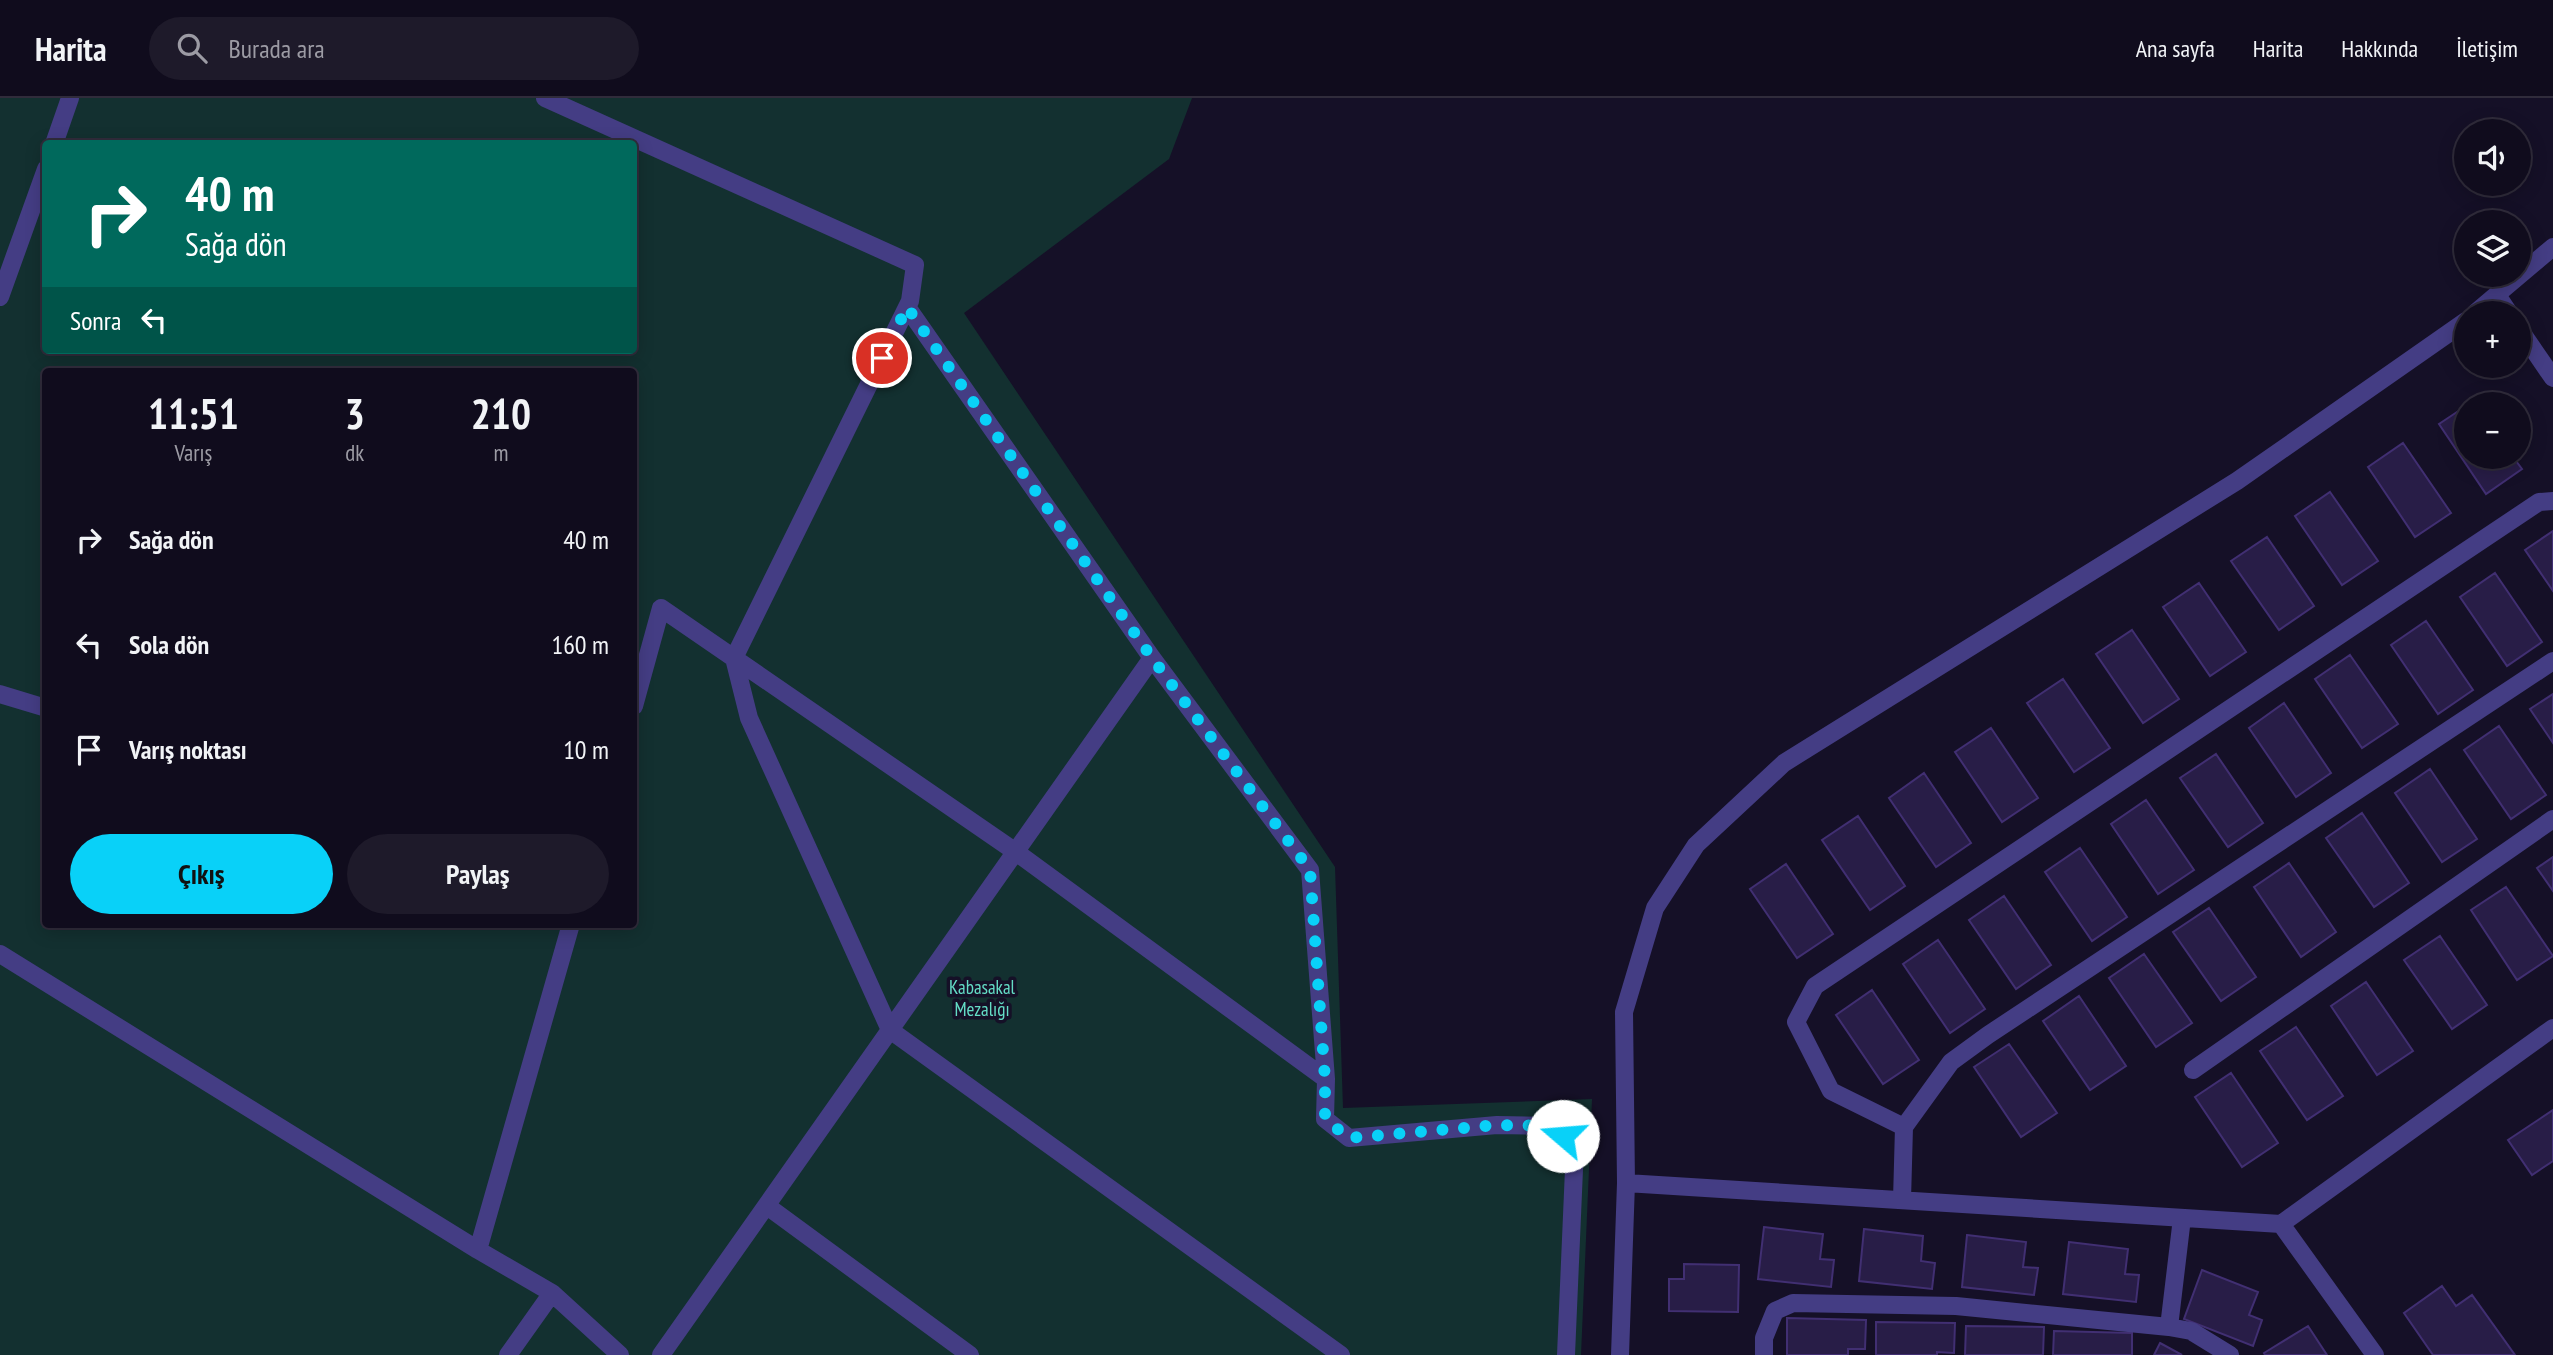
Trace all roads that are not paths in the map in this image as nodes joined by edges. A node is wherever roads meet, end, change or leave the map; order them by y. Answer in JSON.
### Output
{"nodes":[{"id":1,"x":71,"y":98,"type":"edge"},
{"id":2,"x":545,"y":98,"type":"edge"},
{"id":3,"x":55,"y":140,"type":"edge"},
{"id":4,"x":42,"y":180,"type":"edge"},
{"id":5,"x":2553,"y":247,"type":"edge"},
{"id":6,"x":2497,"y":295,"type":"junction"},
{"id":7,"x":0,"y":297,"type":"edge"},
{"id":8,"x":2490,"y":301,"type":"edge"},
{"id":9,"x":2501,"y":301,"type":"edge"},
{"id":10,"x":907,"y":307,"type":"junction"},
{"id":11,"x":2454,"y":329,"type":"edge"},
{"id":12,"x":2531,"y":346,"type":"edge"},
{"id":13,"x":2553,"y":378,"type":"edge"},
{"id":14,"x":2553,"y":501,"type":"edge"},
{"id":15,"x":1152,"y":658,"type":"junction"},
{"id":16,"x":734,"y":659,"type":"junction"},
{"id":17,"x":2553,"y":661,"type":"edge"},
{"id":18,"x":0,"y":694,"type":"edge"},
{"id":19,"x":637,"y":695,"type":"edge"},
{"id":20,"x":42,"y":707,"type":"edge"},
{"id":21,"x":2553,"y":819,"type":"edge"},
{"id":22,"x":1016,"y":852,"type":"junction"},
{"id":23,"x":570,"y":928,"type":"edge"},
{"id":24,"x":0,"y":954,"type":"edge"},
{"id":25,"x":2553,"y":1028,"type":"edge"},
{"id":26,"x":890,"y":1030,"type":"junction"},
{"id":27,"x":2193,"y":1070,"type":"dead end"},
{"id":28,"x":1325,"y":1079,"type":"junction"},
{"id":29,"x":1904,"y":1127,"type":"junction"},
{"id":30,"x":1626,"y":1183,"type":"junction"},
{"id":31,"x":1902,"y":1200,"type":"junction"},
{"id":32,"x":767,"y":1206,"type":"junction"},
{"id":33,"x":2182,"y":1218,"type":"junction"},
{"id":34,"x":2281,"y":1224,"type":"junction"},
{"id":35,"x":478,"y":1250,"type":"junction"},
{"id":36,"x":552,"y":1293,"type":"junction"},
{"id":37,"x":2169,"y":1326,"type":"junction"},
{"id":38,"x":509,"y":1355,"type":"edge"},
{"id":39,"x":620,"y":1355,"type":"edge"},
{"id":40,"x":662,"y":1355,"type":"edge"},
{"id":41,"x":970,"y":1355,"type":"edge"},
{"id":42,"x":1341,"y":1355,"type":"edge"},
{"id":43,"x":1566,"y":1355,"type":"edge"},
{"id":44,"x":1620,"y":1355,"type":"edge"},
{"id":45,"x":1764,"y":1355,"type":"edge"},
{"id":46,"x":2230,"y":1355,"type":"edge"},
{"id":47,"x":2375,"y":1355,"type":"edge"}],
"edges":[{"from":1,"to":3,"type":"street"},
{"from":2,"to":10,"type":"street"},
{"from":4,"to":7,"type":"street"},
{"from":5,"to":6,"type":"street"},
{"from":6,"to":8,"type":"street"},
{"from":6,"to":9,"type":"street"},
{"from":10,"to":15,"type":"street"},
{"from":10,"to":16,"type":"street"},
{"from":11,"to":30,"type":"street"},
{"from":12,"to":13,"type":"street"},
{"from":14,"to":29,"type":"street"},
{"from":15,"to":22,"type":"street"},
{"from":15,"to":28,"type":"street"},
{"from":16,"to":19,"type":"street"},
{"from":16,"to":22,"type":"street"},
{"from":16,"to":26,"type":"street"},
{"from":17,"to":29,"type":"street"},
{"from":18,"to":20,"type":"street"},
{"from":21,"to":27,"type":"street"},
{"from":22,"to":26,"type":"street"},
{"from":22,"to":28,"type":"street"},
{"from":23,"to":35,"type":"street"},
{"from":24,"to":35,"type":"street"},
{"from":25,"to":34,"type":"street"},
{"from":26,"to":32,"type":"street"},
{"from":26,"to":42,"type":"street"},
{"from":28,"to":43,"type":"street"},
{"from":29,"to":31,"type":"street"},
{"from":30,"to":31,"type":"street"},
{"from":30,"to":44,"type":"street"},
{"from":31,"to":33,"type":"street"},
{"from":32,"to":40,"type":"street"},
{"from":32,"to":41,"type":"street"},
{"from":33,"to":34,"type":"street"},
{"from":33,"to":37,"type":"street"},
{"from":34,"to":47,"type":"street"},
{"from":35,"to":36,"type":"street"},
{"from":36,"to":38,"type":"street"},
{"from":36,"to":39,"type":"street"},
{"from":37,"to":45,"type":"street"},
{"from":37,"to":46,"type":"street"}]}
